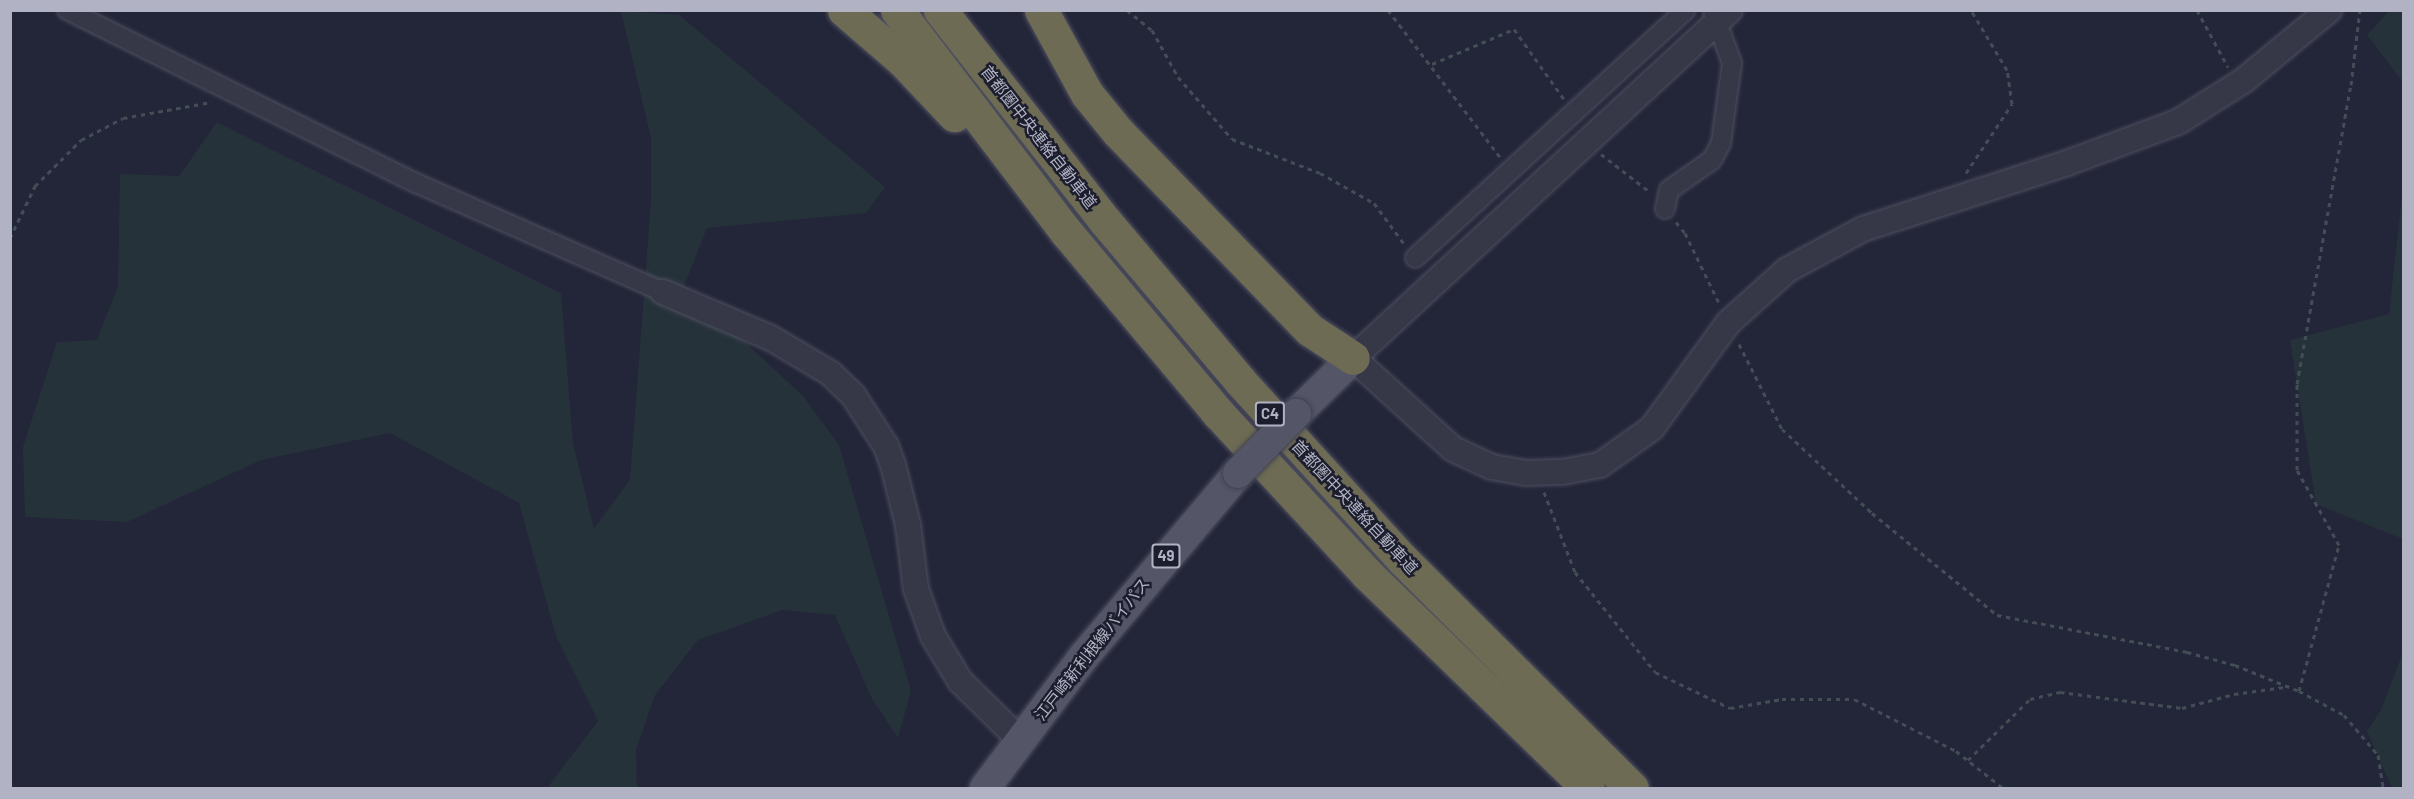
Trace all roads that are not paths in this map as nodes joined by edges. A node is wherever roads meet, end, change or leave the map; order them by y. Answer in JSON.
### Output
{"nodes":[{"id":1,"x":67,"y":10,"type":"edge"},
{"id":2,"x":844,"y":10,"type":"edge"},
{"id":3,"x":897,"y":10,"type":"edge"},
{"id":4,"x":940,"y":10,"type":"edge"},
{"id":5,"x":1686,"y":10,"type":"edge"},
{"id":6,"x":2329,"y":10,"type":"edge"},
{"id":7,"x":1720,"y":14,"type":"edge"},
{"id":8,"x":1053,"y":15,"type":"edge"},
{"id":9,"x":1665,"y":209,"type":"road end"},
{"id":10,"x":1067,"y":233,"type":"junction"},
{"id":11,"x":1415,"y":258,"type":"road end"},
{"id":12,"x":663,"y":292,"type":"joint"},
{"id":13,"x":1353,"y":358,"type":"junction"},
{"id":14,"x":1020,"y":740,"type":"junction"},
{"id":15,"x":985,"y":789,"type":"edge"},
{"id":16,"x":1588,"y":789,"type":"edge"},
{"id":17,"x":1632,"y":789,"type":"edge"}],
"edges":[{"from":1,"to":12,"type":"street"},
{"from":2,"to":10,"type":"highway"},
{"from":3,"to":10,"type":"highway","number":"C4"},
{"from":4,"to":17,"type":"highway","name":"首都圏中央連絡自動車道","number":"C4"},
{"from":5,"to":11,"type":"street"},
{"from":6,"to":13,"type":"street"},
{"from":7,"to":9,"type":"street"},
{"from":7,"to":13,"type":"street"},
{"from":8,"to":13,"type":"highway"},
{"from":10,"to":16,"type":"highway","number":"C4"},
{"from":12,"to":14,"type":"street"},
{"from":13,"to":14,"type":"main road","name":"江戸崎新利根線バイパス","number":"49","bridge":true},
{"from":14,"to":15,"type":"main road","name":"江戸崎新利根線バイパス","number":"49"}]}
